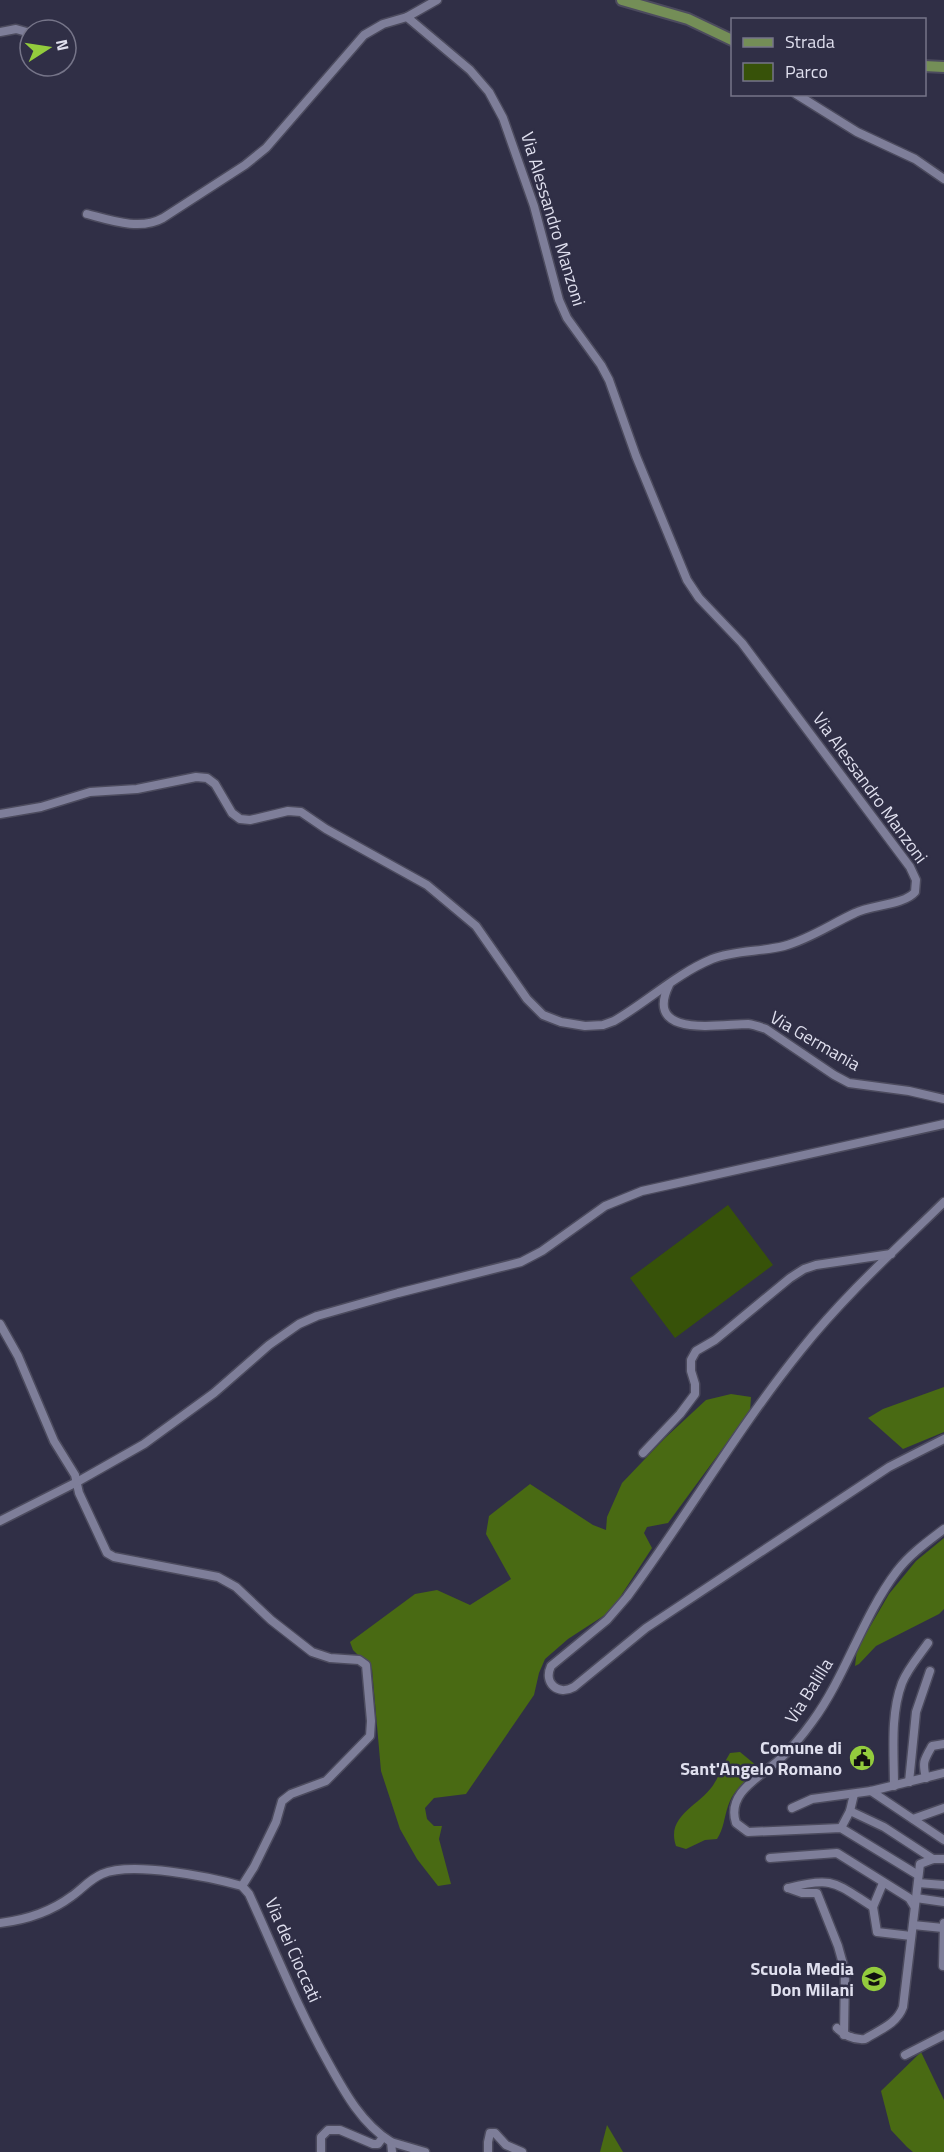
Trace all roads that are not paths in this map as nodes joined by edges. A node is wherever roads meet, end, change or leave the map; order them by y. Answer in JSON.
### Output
{"nodes":[{"id":1,"x":437,"y":0,"type":"edge"},
{"id":2,"x":622,"y":0,"type":"edge"},
{"id":3,"x":406,"y":17,"type":"junction"},
{"id":4,"x":18,"y":30,"type":"edge"},
{"id":5,"x":0,"y":32,"type":"edge"},
{"id":6,"x":731,"y":40,"type":"edge"},
{"id":7,"x":926,"y":66,"type":"edge"},
{"id":8,"x":944,"y":67,"type":"edge"},
{"id":9,"x":799,"y":96,"type":"edge"},
{"id":10,"x":944,"y":179,"type":"edge"},
{"id":11,"x":87,"y":214,"type":"dead end"},
{"id":12,"x":0,"y":814,"type":"edge"},
{"id":13,"x":669,"y":984,"type":"junction"},
{"id":14,"x":943,"y":1097,"type":"edge"},
{"id":15,"x":944,"y":1124,"type":"edge"},
{"id":16,"x":944,"y":1202,"type":"edge"},
{"id":17,"x":891,"y":1254,"type":"junction"},
{"id":18,"x":0,"y":1324,"type":"edge"},
{"id":19,"x":944,"y":1439,"type":"edge"},
{"id":20,"x":644,"y":1453,"type":"dead end"},
{"id":21,"x":77,"y":1482,"type":"junction"},
{"id":22,"x":0,"y":1521,"type":"edge"},
{"id":23,"x":944,"y":1529,"type":"edge"},
{"id":24,"x":928,"y":1643,"type":"dead end"},
{"id":25,"x":930,"y":1671,"type":"dead end"},
{"id":26,"x":944,"y":1744,"type":"edge"},
{"id":27,"x":944,"y":1773,"type":"edge"},
{"id":28,"x":926,"y":1778,"type":"junction"},
{"id":29,"x":909,"y":1782,"type":"junction"},
{"id":30,"x":894,"y":1786,"type":"junction"},
{"id":31,"x":871,"y":1791,"type":"junction"},
{"id":32,"x":854,"y":1794,"type":"junction"},
{"id":33,"x":792,"y":1808,"type":"dead end"},
{"id":34,"x":944,"y":1808,"type":"edge"},
{"id":35,"x":850,"y":1811,"type":"junction"},
{"id":36,"x":913,"y":1819,"type":"junction"},
{"id":37,"x":841,"y":1828,"type":"junction"},
{"id":38,"x":944,"y":1840,"type":"edge"},
{"id":39,"x":770,"y":1858,"type":"dead end"},
{"id":40,"x":933,"y":1859,"type":"junction"},
{"id":41,"x":944,"y":1859,"type":"edge"},
{"id":42,"x":918,"y":1879,"type":"junction"},
{"id":43,"x":883,"y":1883,"type":"junction"},
{"id":44,"x":944,"y":1885,"type":"edge"},
{"id":45,"x":242,"y":1886,"type":"junction"},
{"id":46,"x":915,"y":1902,"type":"junction"},
{"id":47,"x":944,"y":1902,"type":"edge"},
{"id":48,"x":873,"y":1907,"type":"junction"},
{"id":49,"x":0,"y":1923,"type":"edge"},
{"id":50,"x":944,"y":1923,"type":"edge"},
{"id":51,"x":913,"y":1925,"type":"junction"},
{"id":52,"x":943,"y":1928,"type":"edge"},
{"id":53,"x":911,"y":1936,"type":"junction"},
{"id":54,"x":943,"y":1966,"type":"edge"},
{"id":55,"x":837,"y":2028,"type":"dead end"},
{"id":56,"x":844,"y":2035,"type":"junction"},
{"id":57,"x":944,"y":2035,"type":"edge"},
{"id":58,"x":905,"y":2055,"type":"dead end"},
{"id":59,"x":387,"y":2140,"type":"junction"},
{"id":60,"x":321,"y":2152,"type":"edge"},
{"id":61,"x":392,"y":2152,"type":"edge"},
{"id":62,"x":425,"y":2152,"type":"edge"},
{"id":63,"x":489,"y":2152,"type":"edge"},
{"id":64,"x":522,"y":2152,"type":"edge"}],
"edges":[{"from":1,"to":3,"type":"street"},
{"from":2,"to":6,"type":"main road"},
{"from":3,"to":11,"type":"street"},
{"from":3,"to":13,"type":"street","name":"Via Alessandro Manzoni"},
{"from":4,"to":5,"type":"street"},
{"from":7,"to":8,"type":"main road"},
{"from":9,"to":10,"type":"street"},
{"from":12,"to":13,"type":"street","name":"Via Alessandro Manzoni"},
{"from":13,"to":14,"type":"street","name":"Via Germania"},
{"from":15,"to":21,"type":"street"},
{"from":16,"to":17,"type":"street"},
{"from":17,"to":19,"type":"street"},
{"from":17,"to":20,"type":"street"},
{"from":18,"to":21,"type":"street"},
{"from":21,"to":22,"type":"street"},
{"from":21,"to":45,"type":"street"},
{"from":23,"to":37,"type":"street","name":"Via Balilla"},
{"from":24,"to":30,"type":"street"},
{"from":25,"to":29,"type":"street"},
{"from":26,"to":28,"type":"street"},
{"from":27,"to":28,"type":"street"},
{"from":28,"to":29,"type":"street"},
{"from":29,"to":30,"type":"street"},
{"from":30,"to":31,"type":"street"},
{"from":31,"to":32,"type":"street"},
{"from":31,"to":36,"type":"street"},
{"from":32,"to":33,"type":"street"},
{"from":32,"to":35,"type":"street"},
{"from":34,"to":36,"type":"street"},
{"from":35,"to":37,"type":"street"},
{"from":35,"to":40,"type":"street"},
{"from":36,"to":38,"type":"street"},
{"from":37,"to":42,"type":"street"},
{"from":39,"to":43,"type":"street"},
{"from":40,"to":41,"type":"street"},
{"from":40,"to":42,"type":"street"},
{"from":42,"to":44,"type":"street"},
{"from":42,"to":46,"type":"street"},
{"from":43,"to":46,"type":"street"},
{"from":43,"to":48,"type":"street"},
{"from":45,"to":49,"type":"street","name":"Via dei Cioccati"},
{"from":45,"to":59,"type":"street","name":"Via dei Cioccati"},
{"from":46,"to":47,"type":"street"},
{"from":46,"to":51,"type":"street"},
{"from":48,"to":53,"type":"street"},
{"from":48,"to":56,"type":"street"},
{"from":50,"to":52,"type":"street"},
{"from":51,"to":52,"type":"street"},
{"from":51,"to":53,"type":"street"},
{"from":52,"to":54,"type":"street"},
{"from":53,"to":56,"type":"street"},
{"from":55,"to":56,"type":"street"},
{"from":57,"to":58,"type":"street"},
{"from":59,"to":60,"type":"street"},
{"from":59,"to":61,"type":"street"},
{"from":59,"to":62,"type":"street"},
{"from":63,"to":64,"type":"street"}]}
